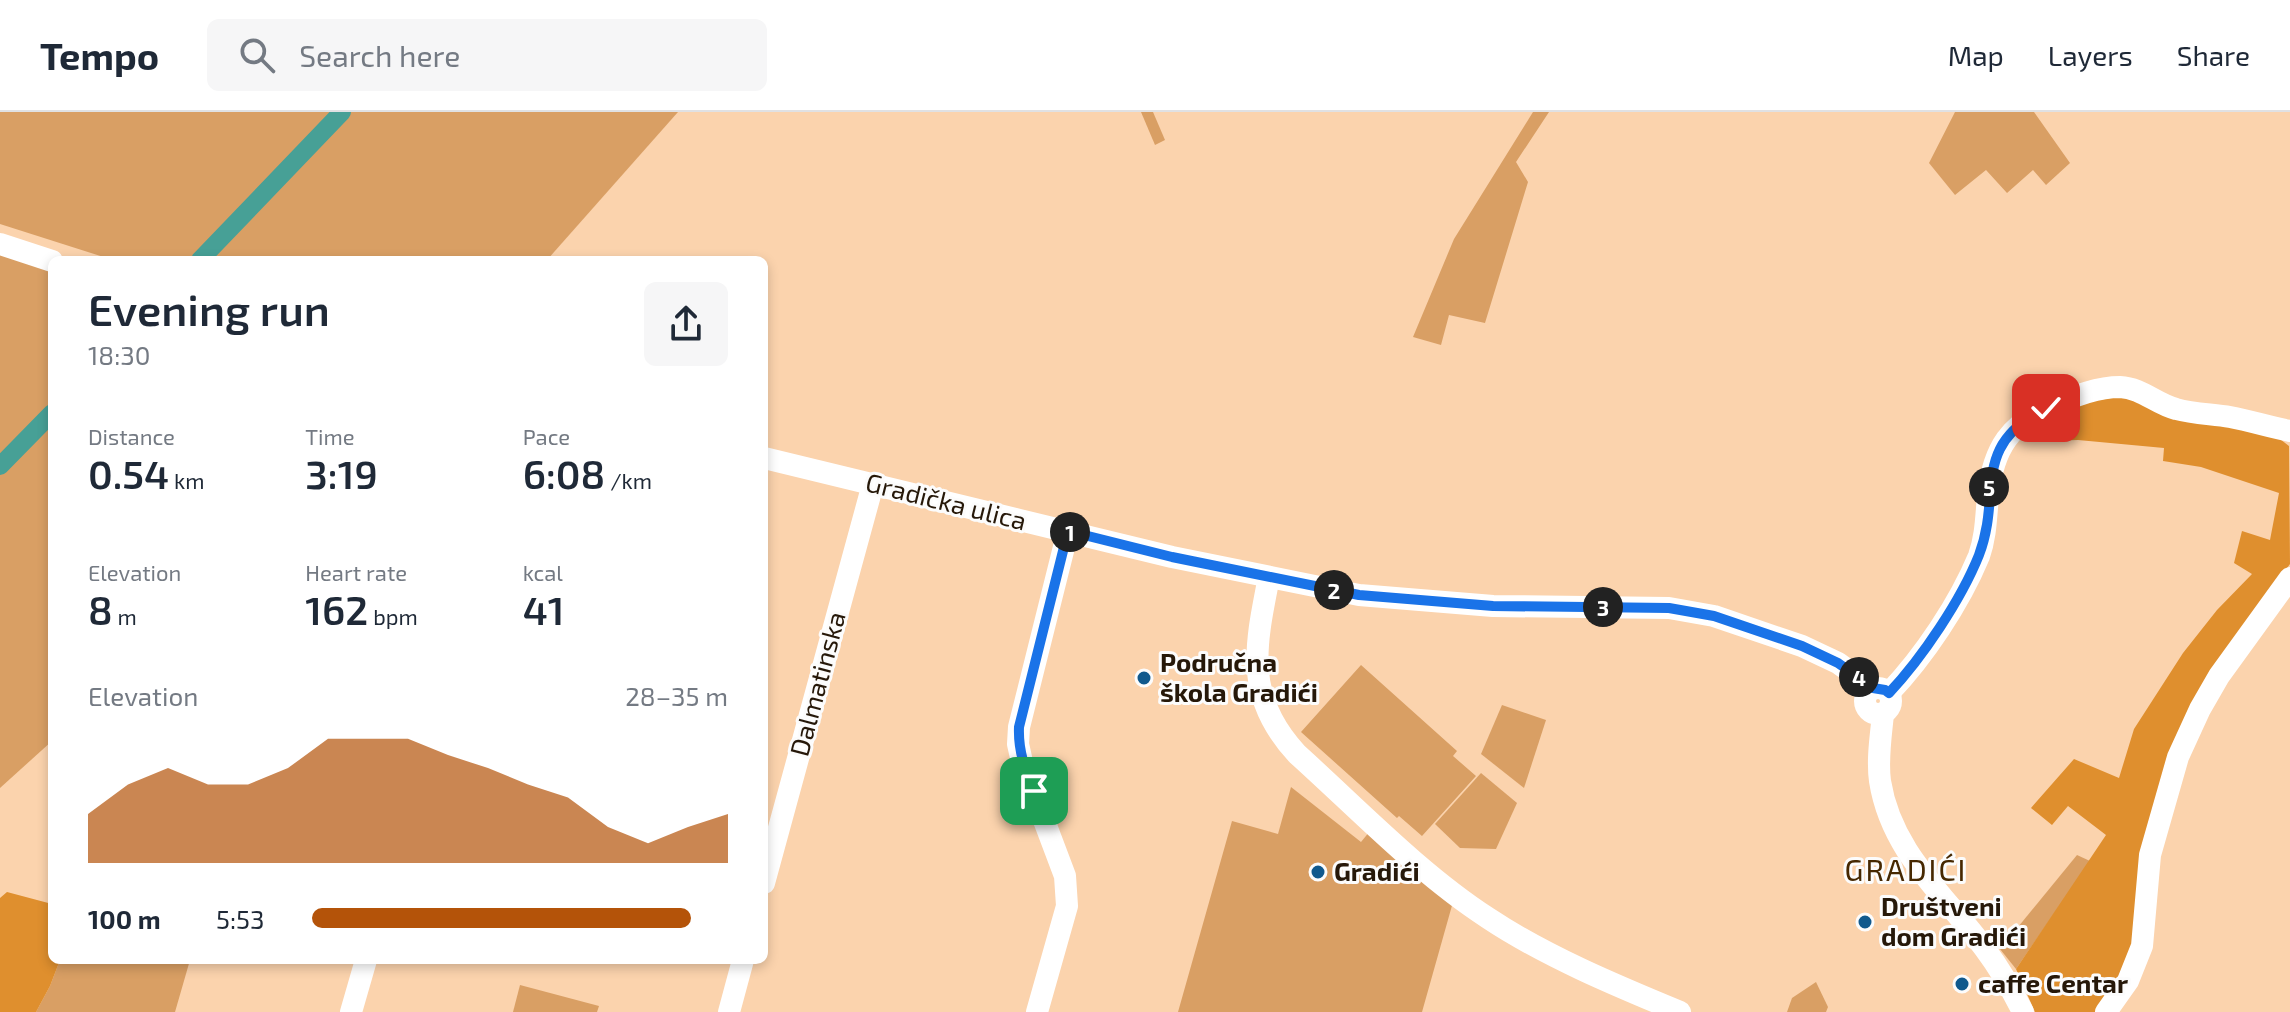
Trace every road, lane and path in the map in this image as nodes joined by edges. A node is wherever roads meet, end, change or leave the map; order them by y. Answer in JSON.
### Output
{"nodes":[{"id":1,"x":0,"y":244,"type":"edge"},
{"id":2,"x":48,"y":260,"type":"edge"},
{"id":3,"x":2290,"y":431,"type":"edge"},
{"id":4,"x":768,"y":459,"type":"edge"},
{"id":5,"x":873,"y":484,"type":"junction"},
{"id":6,"x":1068,"y":531,"type":"junction"},
{"id":7,"x":1269,"y":577,"type":"junction"},
{"id":8,"x":2290,"y":578,"type":"edge"},
{"id":9,"x":1882,"y":698,"type":"junction"},
{"id":10,"x":768,"y":868,"type":"edge"},
{"id":11,"x":365,"y":964,"type":"edge"},
{"id":12,"x":742,"y":964,"type":"edge"},
{"id":13,"x":351,"y":1012,"type":"edge"},
{"id":14,"x":729,"y":1012,"type":"edge"},
{"id":15,"x":1037,"y":1012,"type":"edge"},
{"id":16,"x":1680,"y":1012,"type":"edge"},
{"id":17,"x":2023,"y":1012,"type":"edge"},
{"id":18,"x":2106,"y":1012,"type":"edge"}],
"edges":[{"from":1,"to":2,"type":"street"},
{"from":3,"to":9,"type":"street"},
{"from":4,"to":5,"type":"street","name":"Gradička ulica"},
{"from":5,"to":6,"type":"street","name":"Gradička ulica"},
{"from":5,"to":10,"type":"street","name":"Dalmatinska"},
{"from":6,"to":7,"type":"street","name":"Gradička ulica"},
{"from":6,"to":15,"type":"street"},
{"from":7,"to":9,"type":"street","name":"Gradička ulica"},
{"from":7,"to":16,"type":"street"},
{"from":8,"to":18,"type":"street"},
{"from":9,"to":17,"type":"street"},
{"from":11,"to":13,"type":"street"},
{"from":12,"to":14,"type":"street"}]}
